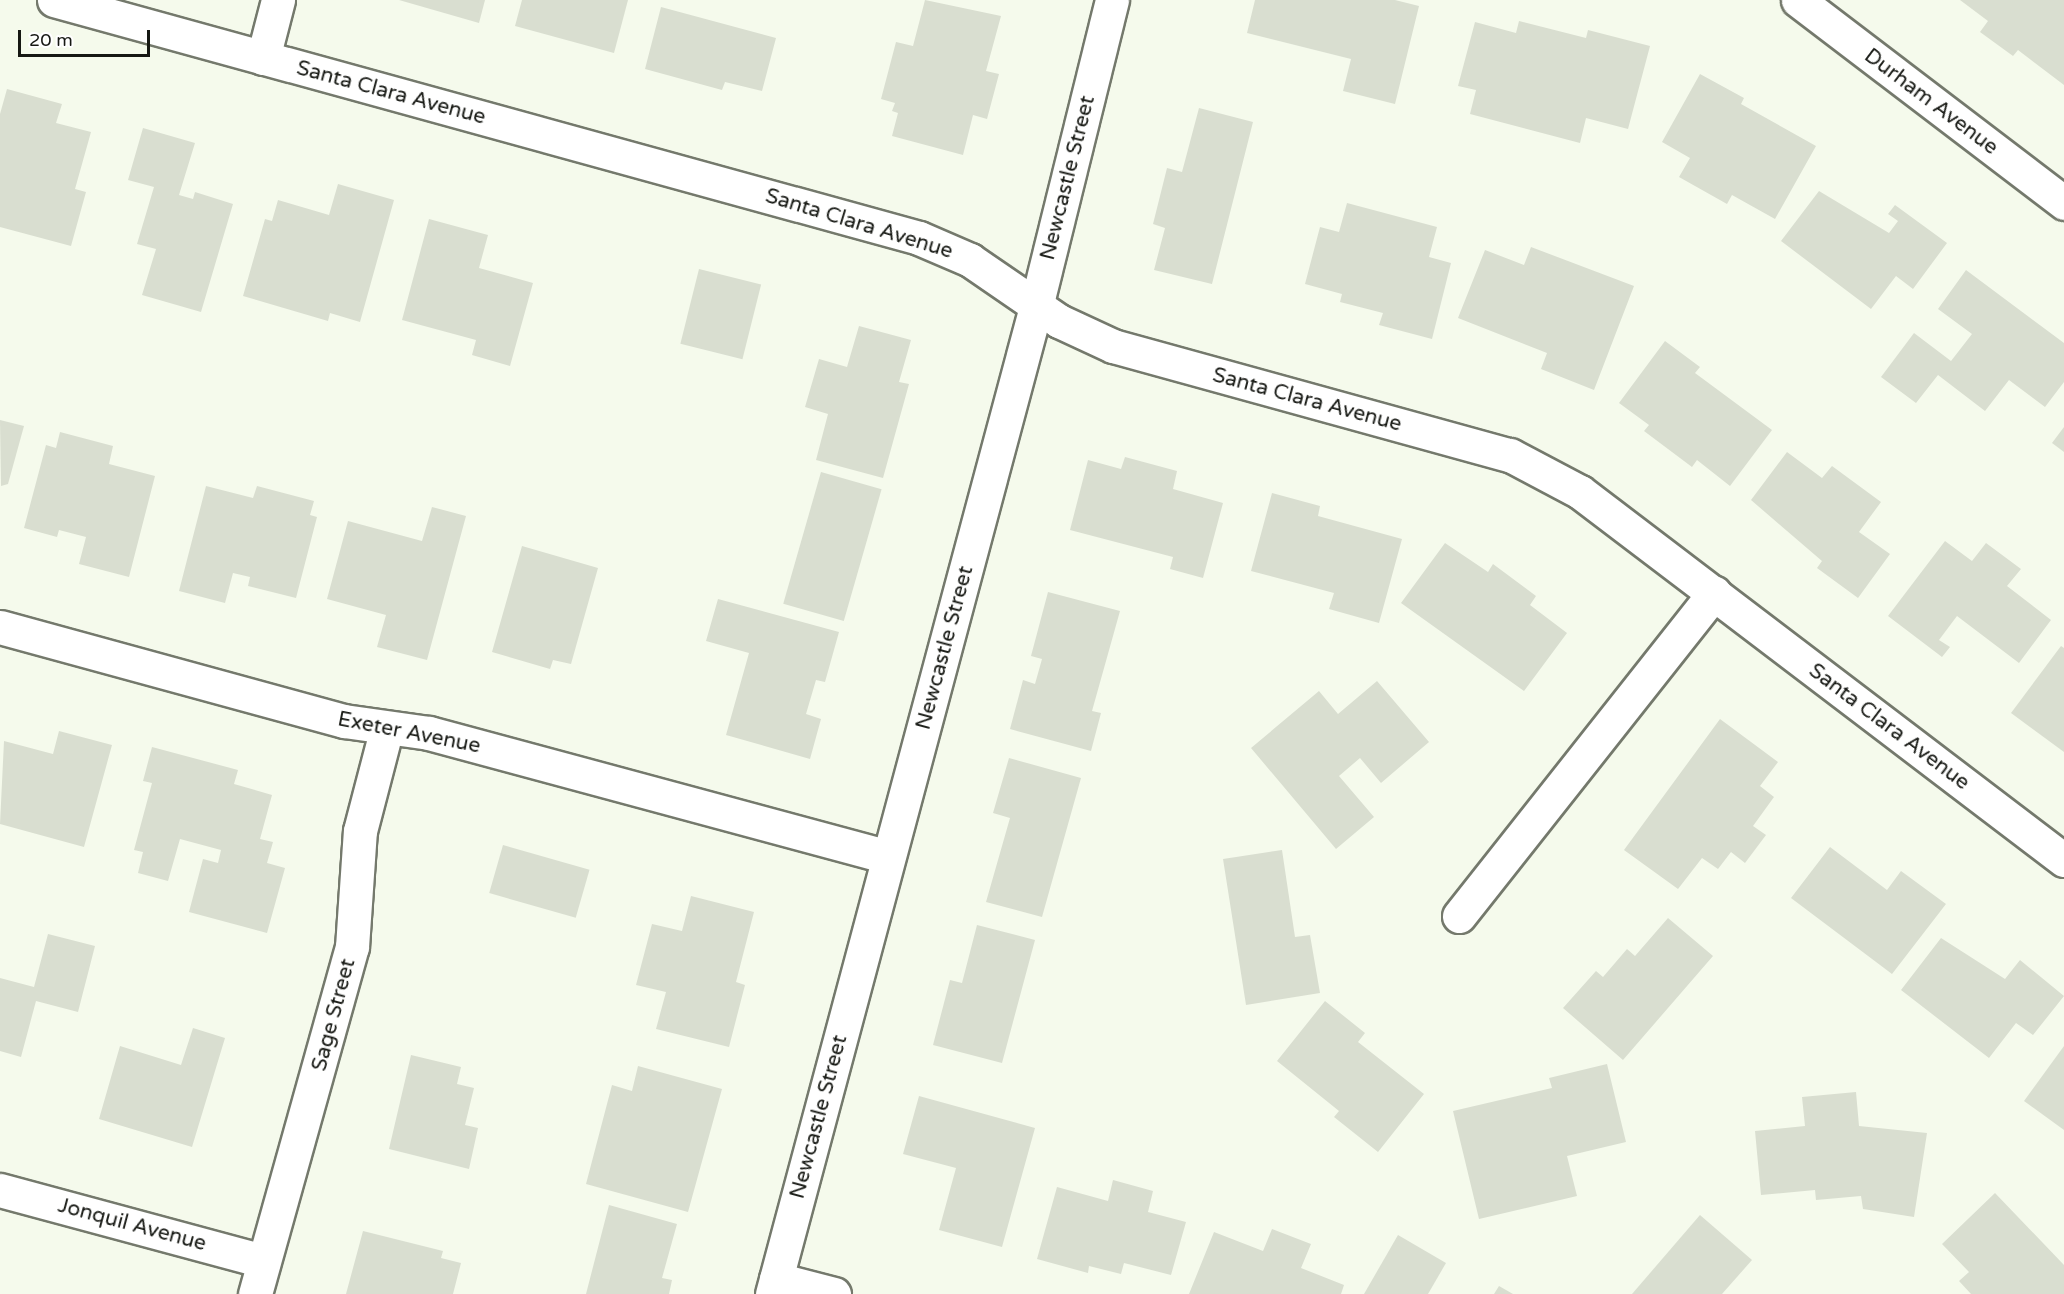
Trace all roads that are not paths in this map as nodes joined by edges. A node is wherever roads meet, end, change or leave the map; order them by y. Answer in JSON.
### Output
{"nodes":[{"id":1,"x":54,"y":0,"type":"edge"},
{"id":2,"x":278,"y":0,"type":"edge"},
{"id":3,"x":1112,"y":0,"type":"edge"},
{"id":4,"x":1798,"y":0,"type":"edge"},
{"id":5,"x":263,"y":58,"type":"junction"},
{"id":6,"x":2064,"y":203,"type":"edge"},
{"id":7,"x":1036,"y":307,"type":"junction"},
{"id":8,"x":1714,"y":593,"type":"junction"},
{"id":9,"x":0,"y":627,"type":"edge"},
{"id":10,"x":386,"y":731,"type":"junction"},
{"id":11,"x":888,"y":856,"type":"junction"},
{"id":12,"x":2064,"y":860,"type":"edge"},
{"id":13,"x":1460,"y":916,"type":"dead end"},
{"id":14,"x":0,"y":1190,"type":"edge"},
{"id":15,"x":264,"y":1261,"type":"junction"},
{"id":16,"x":774,"y":1287,"type":"edge"},
{"id":17,"x":255,"y":1294,"type":"edge"},
{"id":18,"x":834,"y":1294,"type":"edge"}],
"edges":[{"from":1,"to":5,"type":"street","name":"Santa Clara Avenue"},
{"from":2,"to":5,"type":"street"},
{"from":3,"to":7,"type":"street","name":"Newcastle Street"},
{"from":4,"to":6,"type":"street","name":"Durham Avenue"},
{"from":5,"to":7,"type":"street","name":"Santa Clara Avenue"},
{"from":7,"to":8,"type":"street","name":"Santa Clara Avenue"},
{"from":7,"to":11,"type":"street","name":"Newcastle Street"},
{"from":8,"to":12,"type":"street","name":"Santa Clara Avenue"},
{"from":8,"to":13,"type":"street"},
{"from":9,"to":10,"type":"street","name":"Exeter Avenue"},
{"from":10,"to":11,"type":"street","name":"Exeter Avenue"},
{"from":10,"to":15,"type":"street","name":"Sage Street"},
{"from":11,"to":16,"type":"street","name":"Newcastle Street"},
{"from":14,"to":15,"type":"street","name":"Jonquil Avenue"},
{"from":15,"to":17,"type":"street","name":"Sage Street"},
{"from":16,"to":18,"type":"street"}]}
